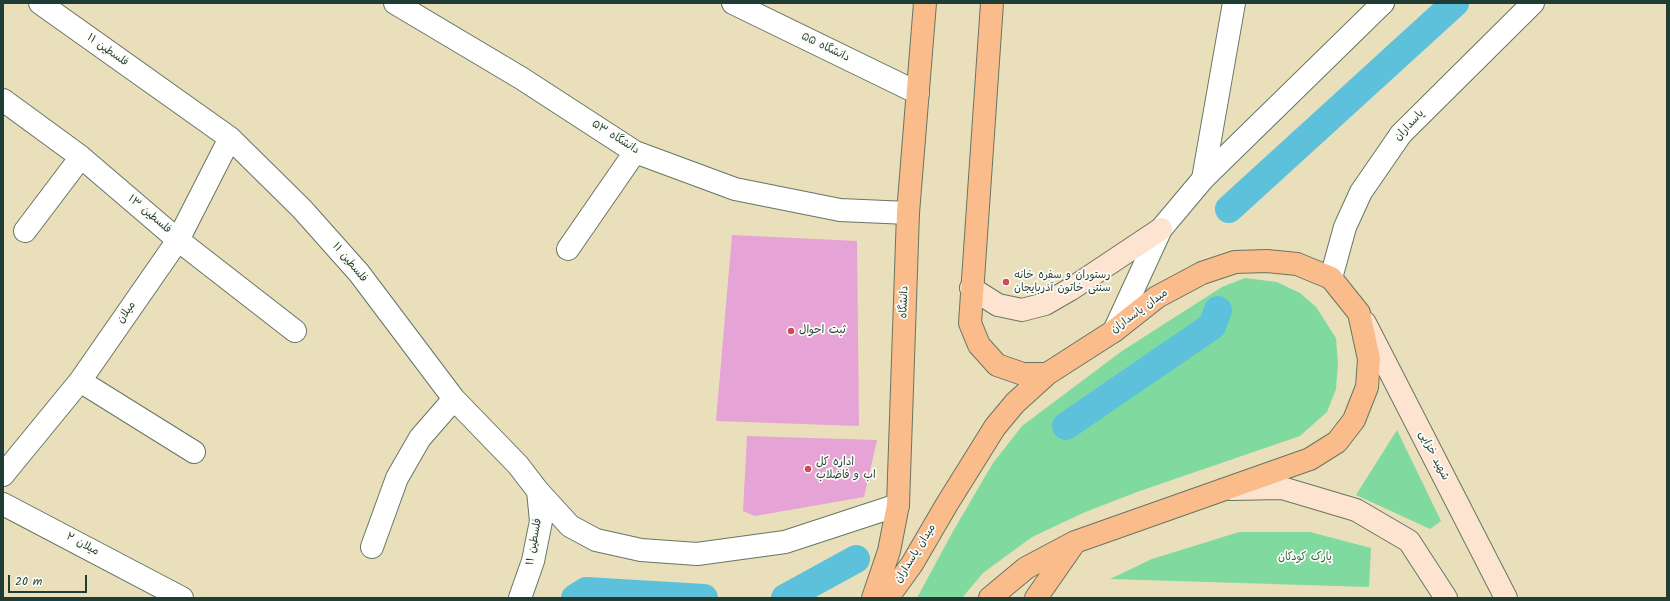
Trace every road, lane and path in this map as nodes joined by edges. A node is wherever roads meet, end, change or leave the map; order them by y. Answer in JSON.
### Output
{"nodes":[{"id":1,"x":40,"y":3,"type":"edge"},
{"id":2,"x":395,"y":3,"type":"edge"},
{"id":3,"x":733,"y":3,"type":"edge"},
{"id":4,"x":925,"y":3,"type":"edge"},
{"id":5,"x":992,"y":3,"type":"edge"},
{"id":6,"x":1234,"y":3,"type":"edge"},
{"id":7,"x":1383,"y":3,"type":"edge"},
{"id":8,"x":1533,"y":3,"type":"edge"},
{"id":9,"x":66,"y":10,"type":"edge"},
{"id":10,"x":918,"y":93,"type":"junction"},
{"id":11,"x":3,"y":100,"type":"edge"},
{"id":12,"x":230,"y":138,"type":"junction"},
{"id":13,"x":635,"y":152,"type":"junction"},
{"id":14,"x":81,"y":158,"type":"junction"},
{"id":15,"x":1203,"y":179,"type":"junction"},
{"id":16,"x":908,"y":213,"type":"junction"},
{"id":17,"x":1161,"y":228,"type":"junction"},
{"id":18,"x":25,"y":231,"type":"dead end"},
{"id":19,"x":178,"y":240,"type":"junction"},
{"id":20,"x":568,"y":249,"type":"dead end"},
{"id":21,"x":1331,"y":278,"type":"junction"},
{"id":22,"x":971,"y":288,"type":"junction"},
{"id":23,"x":1359,"y":314,"type":"junction"},
{"id":24,"x":295,"y":331,"type":"dead end"},
{"id":25,"x":1114,"y":331,"type":"junction"},
{"id":26,"x":1046,"y":374,"type":"junction"},
{"id":27,"x":80,"y":381,"type":"junction"},
{"id":28,"x":454,"y":399,"type":"junction"},
{"id":29,"x":194,"y":452,"type":"dead end"},
{"id":30,"x":3,"y":475,"type":"edge"},
{"id":31,"x":1226,"y":489,"type":"junction"},
{"id":32,"x":538,"y":491,"type":"junction"},
{"id":33,"x":3,"y":504,"type":"edge"},
{"id":34,"x":898,"y":506,"type":"junction"},
{"id":35,"x":1075,"y":542,"type":"junction"},
{"id":36,"x":372,"y":547,"type":"dead end"},
{"id":37,"x":182,"y":598,"type":"edge"},
{"id":38,"x":520,"y":598,"type":"edge"},
{"id":39,"x":873,"y":598,"type":"edge"},
{"id":40,"x":885,"y":598,"type":"edge"},
{"id":41,"x":990,"y":598,"type":"edge"},
{"id":42,"x":1036,"y":598,"type":"edge"},
{"id":43,"x":1446,"y":598,"type":"edge"},
{"id":44,"x":1506,"y":598,"type":"edge"}],
"edges":[{"from":1,"to":9,"type":"street","name":"فلسطین ۱۱"},
{"from":2,"to":13,"type":"street","name":"دانشگاه ۵۳"},
{"from":3,"to":10,"type":"street","name":"دانشگاه ۵۵"},
{"from":4,"to":10,"type":"main road","name":"دانشگاه"},
{"from":5,"to":22,"type":"main road"},
{"from":6,"to":15,"type":"street"},
{"from":7,"to":15,"type":"street"},
{"from":8,"to":21,"type":"street","name":"پاسداران"},
{"from":9,"to":12,"type":"street","name":"فلسطین ۱۱"},
{"from":10,"to":16,"type":"main road","name":"دانشگاه"},
{"from":11,"to":14,"type":"street","name":"فلسطین ۱۳"},
{"from":12,"to":19,"type":"street","name":"میلان"},
{"from":12,"to":28,"type":"street","name":"فلسطین ۱۱"},
{"from":13,"to":16,"type":"street","name":"دانشگاه ۵۳"},
{"from":13,"to":20,"type":"street"},
{"from":14,"to":18,"type":"street"},
{"from":14,"to":19,"type":"street","name":"فلسطین ۱۳"},
{"from":15,"to":17,"type":"street"},
{"from":16,"to":34,"type":"main road","name":"دانشگاه"},
{"from":17,"to":22,"type":"main road"},
{"from":17,"to":25,"type":"street"},
{"from":19,"to":24,"type":"street","name":"فلسطین ۱۳"},
{"from":19,"to":27,"type":"street","name":"میلان"},
{"from":21,"to":23,"type":"main road","name":"میدان پاسداران"},
{"from":21,"to":25,"type":"main road","name":"میدان پاسداران"},
{"from":22,"to":26,"type":"main road"},
{"from":23,"to":31,"type":"main road","name":"میدان پاسداران"},
{"from":23,"to":44,"type":"main road","name":"شهید خزایی"},
{"from":25,"to":26,"type":"main road","name":"میدان پاسداران"},
{"from":26,"to":40,"type":"main road","name":"میدان پاسداران"},
{"from":27,"to":29,"type":"street"},
{"from":27,"to":30,"type":"street","name":"میلان"},
{"from":28,"to":32,"type":"street","name":"فلسطین ۱۱"},
{"from":28,"to":36,"type":"street"},
{"from":31,"to":35,"type":"main road","name":"میدان پاسداران"},
{"from":31,"to":43,"type":"main road"},
{"from":32,"to":34,"type":"street"},
{"from":32,"to":38,"type":"street","name":"فلسطین ۱۱"},
{"from":33,"to":37,"type":"street","name":"میلان ۲"},
{"from":34,"to":39,"type":"main road","name":"دانشگاه"},
{"from":35,"to":41,"type":"main road","name":"میدان پاسداران"},
{"from":35,"to":42,"type":"main road"}]}
